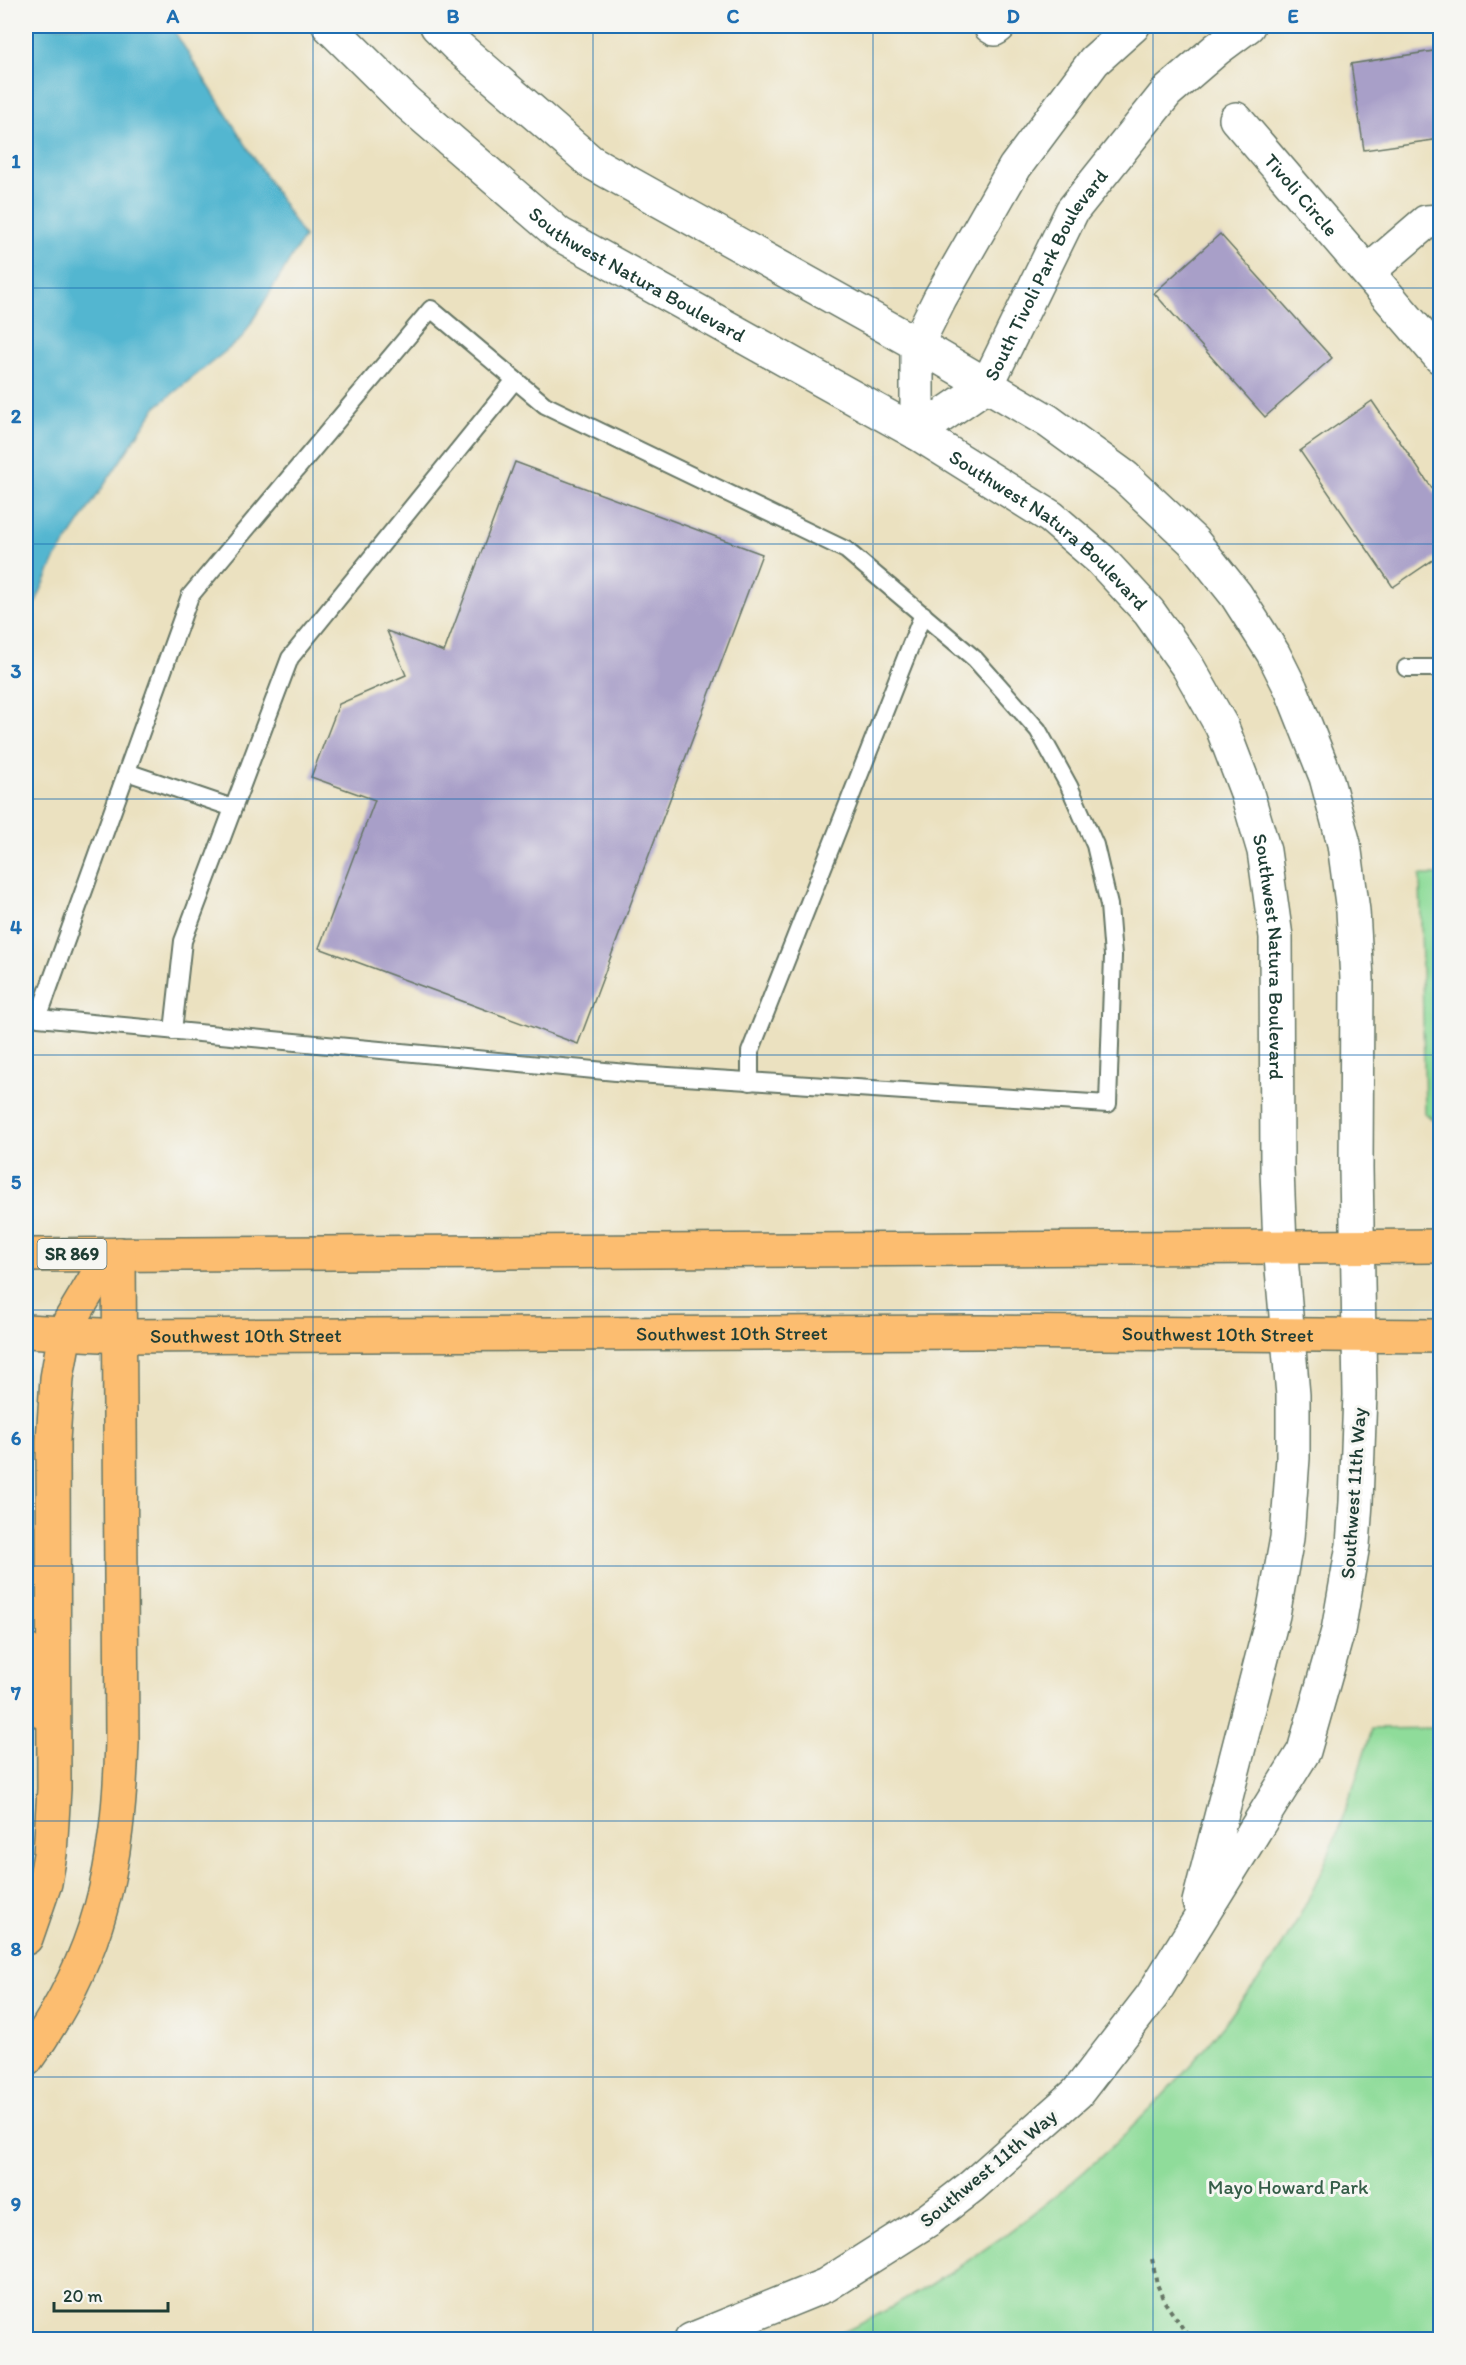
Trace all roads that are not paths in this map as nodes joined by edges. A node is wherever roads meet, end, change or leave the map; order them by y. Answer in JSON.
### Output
{"nodes":[{"id":1,"x":330,"y":26,"type":"edge"},
{"id":2,"x":437,"y":26,"type":"edge"},
{"id":3,"x":990,"y":26,"type":"edge"},
{"id":4,"x":999,"y":26,"type":"edge"},
{"id":5,"x":1133,"y":26,"type":"edge"},
{"id":6,"x":1248,"y":26,"type":"edge"},
{"id":7,"x":1236,"y":119,"type":"dead end"},
{"id":8,"x":1440,"y":221,"type":"edge"},
{"id":9,"x":1369,"y":271,"type":"junction"},
{"id":10,"x":917,"y":344,"type":"junction"},
{"id":11,"x":1440,"y":357,"type":"edge"},
{"id":12,"x":515,"y":380,"type":"junction"},
{"id":13,"x":987,"y":385,"type":"junction"},
{"id":14,"x":917,"y":433,"type":"junction"},
{"id":15,"x":923,"y":614,"type":"junction"},
{"id":16,"x":1406,"y":668,"type":"dead end"},
{"id":17,"x":1440,"y":668,"type":"edge"},
{"id":18,"x":127,"y":772,"type":"junction"},
{"id":19,"x":233,"y":808,"type":"junction"},
{"id":20,"x":173,"y":1031,"type":"junction"},
{"id":21,"x":750,"y":1082,"type":"junction"},
{"id":22,"x":1280,"y":1246,"type":"junction"},
{"id":23,"x":1358,"y":1246,"type":"junction"},
{"id":24,"x":1440,"y":1246,"type":"edge"},
{"id":25,"x":119,"y":1254,"type":"junction"},
{"id":26,"x":26,"y":1255,"type":"edge"},
{"id":27,"x":26,"y":1331,"type":"edge"},
{"id":28,"x":65,"y":1332,"type":"junction"},
{"id":29,"x":119,"y":1336,"type":"junction"},
{"id":30,"x":1287,"y":1336,"type":"junction"},
{"id":31,"x":1359,"y":1336,"type":"junction"},
{"id":32,"x":1440,"y":1336,"type":"edge"},
{"id":33,"x":26,"y":1650,"type":"edge"},
{"id":34,"x":56,"y":1758,"type":"junction"},
{"id":35,"x":1190,"y":1935,"type":"junction"},
{"id":36,"x":26,"y":1938,"type":"edge"},
{"id":37,"x":26,"y":2060,"type":"edge"},
{"id":38,"x":691,"y":2340,"type":"edge"}],
"edges":[{"from":1,"to":14,"type":"street","name":"Southwest Natura Boulevard"},
{"from":2,"to":10,"type":"street"},
{"from":3,"to":4,"type":"street"},
{"from":5,"to":10,"type":"street"},
{"from":6,"to":13,"type":"street","name":"South Tivoli Park Boulevard"},
{"from":7,"to":9,"type":"street","name":"Tivoli Circle"},
{"from":8,"to":9,"type":"street"},
{"from":9,"to":11,"type":"street","name":"Tivoli Circle"},
{"from":10,"to":13,"type":"street"},
{"from":10,"to":14,"type":"street"},
{"from":12,"to":15,"type":"lane"},
{"from":12,"to":18,"type":"lane"},
{"from":12,"to":19,"type":"lane"},
{"from":13,"to":14,"type":"street","name":"South Tivoli Park Boulevard"},
{"from":13,"to":23,"type":"street"},
{"from":14,"to":22,"type":"street","name":"Southwest Natura Boulevard"},
{"from":15,"to":21,"type":"lane"},
{"from":15,"to":21,"type":"lane"},
{"from":16,"to":17,"type":"lane"},
{"from":18,"to":19,"type":"lane"},
{"from":18,"to":20,"type":"lane"},
{"from":19,"to":20,"type":"lane"},
{"from":20,"to":21,"type":"lane"},
{"from":22,"to":23,"type":"main road"},
{"from":22,"to":25,"type":"main road"},
{"from":22,"to":30,"type":"street","name":"Southwest Natura Boulevard"},
{"from":23,"to":24,"type":"main road"},
{"from":23,"to":31,"type":"street"},
{"from":25,"to":26,"type":"main road","number":"SR 869"},
{"from":25,"to":28,"type":"main road"},
{"from":25,"to":29,"type":"main road"},
{"from":27,"to":28,"type":"main road","name":"Southwest 10th Street"},
{"from":28,"to":29,"type":"main road","name":"Southwest 10th Street"},
{"from":28,"to":34,"type":"main road"},
{"from":29,"to":30,"type":"main road","name":"Southwest 10th Street"},
{"from":29,"to":37,"type":"main road"},
{"from":30,"to":31,"type":"main road","name":"Southwest 10th Street"},
{"from":30,"to":35,"type":"street","name":"Southwest 11th Way"},
{"from":31,"to":32,"type":"main road","name":"Southwest 10th Street"},
{"from":31,"to":35,"type":"street","name":"Southwest 11th Way"},
{"from":33,"to":34,"type":"main road"},
{"from":34,"to":36,"type":"main road"},
{"from":35,"to":38,"type":"street","name":"Southwest 11th Way"}]}
